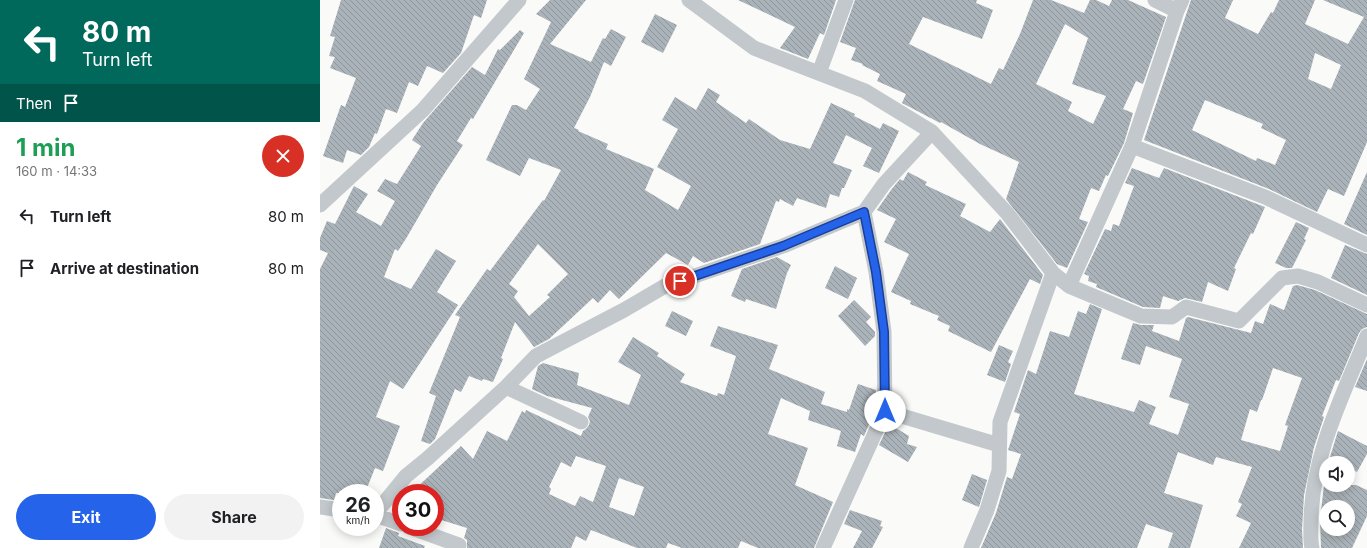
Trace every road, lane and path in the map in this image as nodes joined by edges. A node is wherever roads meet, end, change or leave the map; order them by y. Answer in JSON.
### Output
{"nodes":[{"id":1,"x":519,"y":0,"type":"edge"},
{"id":2,"x":689,"y":0,"type":"edge"},
{"id":3,"x":846,"y":0,"type":"edge"},
{"id":4,"x":1155,"y":0,"type":"edge"},
{"id":5,"x":1179,"y":6,"type":"edge"},
{"id":6,"x":818,"y":73,"type":"junction"},
{"id":7,"x":932,"y":132,"type":"junction"},
{"id":8,"x":1132,"y":146,"type":"junction"},
{"id":9,"x":320,"y":206,"type":"edge"},
{"id":10,"x":864,"y":212,"type":"junction"},
{"id":11,"x":1367,"y":245,"type":"edge"},
{"id":12,"x":1053,"y":273,"type":"junction"},
{"id":13,"x":1069,"y":286,"type":"junction"},
{"id":14,"x":1367,"y":305,"type":"edge"},
{"id":15,"x":1367,"y":336,"type":"edge"},
{"id":16,"x":506,"y":387,"type":"junction"},
{"id":17,"x":885,"y":411,"type":"junction"},
{"id":18,"x":581,"y":422,"type":"dead end"},
{"id":19,"x":999,"y":445,"type":"junction"},
{"id":20,"x":384,"y":504,"type":"edge"},
{"id":21,"x":320,"y":507,"type":"edge"},
{"id":22,"x":332,"y":509,"type":"edge"},
{"id":23,"x":434,"y":536,"type":"edge"},
{"id":24,"x":459,"y":545,"type":"dead end"},
{"id":25,"x":823,"y":548,"type":"edge"},
{"id":26,"x":971,"y":548,"type":"edge"},
{"id":27,"x":1312,"y":548,"type":"edge"}],
"edges":[{"from":1,"to":9,"type":"street"},
{"from":2,"to":6,"type":"street"},
{"from":3,"to":6,"type":"street"},
{"from":4,"to":5,"type":"street"},
{"from":5,"to":8,"type":"street"},
{"from":6,"to":7,"type":"street"},
{"from":7,"to":10,"type":"street"},
{"from":7,"to":12,"type":"street"},
{"from":8,"to":11,"type":"street"},
{"from":8,"to":13,"type":"street"},
{"from":10,"to":16,"type":"street"},
{"from":10,"to":17,"type":"street"},
{"from":12,"to":13,"type":"street"},
{"from":12,"to":19,"type":"street"},
{"from":13,"to":14,"type":"street"},
{"from":15,"to":27,"type":"street"},
{"from":16,"to":18,"type":"street"},
{"from":16,"to":20,"type":"street"},
{"from":17,"to":19,"type":"street"},
{"from":17,"to":25,"type":"street"},
{"from":19,"to":26,"type":"street"},
{"from":21,"to":22,"type":"street"},
{"from":23,"to":24,"type":"street"}]}
